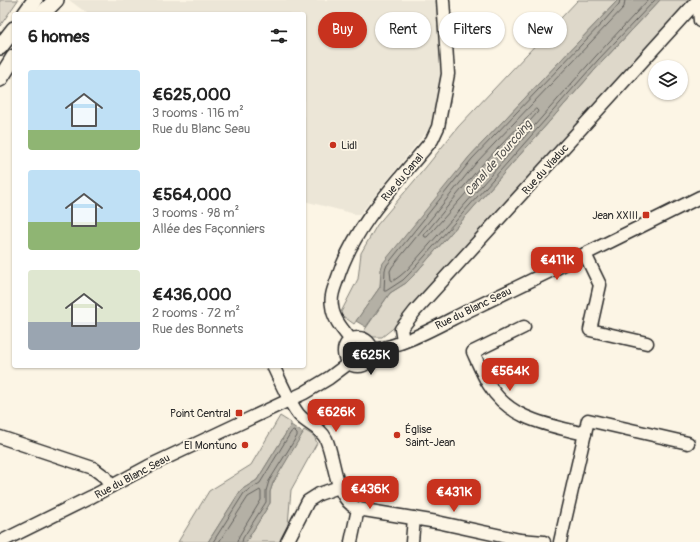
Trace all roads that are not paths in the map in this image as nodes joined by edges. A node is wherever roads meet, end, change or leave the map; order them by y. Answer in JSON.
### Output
{"nodes":[{"id":1,"x":35,"y":0,"type":"edge"},
{"id":2,"x":56,"y":0,"type":"edge"},
{"id":3,"x":443,"y":0,"type":"edge"},
{"id":4,"x":698,"y":0,"type":"edge"},
{"id":5,"x":26,"y":12,"type":"edge"},
{"id":6,"x":44,"y":12,"type":"edge"},
{"id":7,"x":700,"y":21,"type":"edge"},
{"id":8,"x":12,"y":32,"type":"edge"},
{"id":9,"x":0,"y":47,"type":"edge"},
{"id":10,"x":12,"y":60,"type":"edge"},
{"id":11,"x":0,"y":79,"type":"edge"},
{"id":12,"x":700,"y":197,"type":"edge"},
{"id":13,"x":585,"y":254,"type":"junction"},
{"id":14,"x":524,"y":327,"type":"dead end"},
{"id":15,"x":351,"y":340,"type":"junction"},
{"id":16,"x":403,"y":341,"type":"junction"},
{"id":17,"x":647,"y":343,"type":"dead end"},
{"id":18,"x":373,"y":350,"type":"junction"},
{"id":19,"x":349,"y":363,"type":"junction"},
{"id":20,"x":274,"y":368,"type":"edge"},
{"id":21,"x":290,"y":399,"type":"junction"},
{"id":22,"x":585,"y":434,"type":"junction"},
{"id":23,"x":0,"y":437,"type":"edge"},
{"id":24,"x":688,"y":443,"type":"dead end"},
{"id":25,"x":111,"y":486,"type":"junction"},
{"id":26,"x":340,"y":487,"type":"junction"},
{"id":27,"x":358,"y":510,"type":"junction"},
{"id":28,"x":414,"y":518,"type":"junction"},
{"id":29,"x":0,"y":542,"type":"edge"},
{"id":30,"x":287,"y":542,"type":"edge"},
{"id":31,"x":352,"y":542,"type":"edge"},
{"id":32,"x":412,"y":542,"type":"edge"},
{"id":33,"x":544,"y":542,"type":"edge"},
{"id":34,"x":560,"y":542,"type":"edge"}],
"edges":[{"from":1,"to":5,"type":"main road"},
{"from":2,"to":6,"type":"main road"},
{"from":3,"to":15,"type":"street","name":"Rue du Canal"},
{"from":4,"to":7,"type":"street"},
{"from":4,"to":16,"type":"street","name":"Rue du Viaduc"},
{"from":8,"to":9,"type":"main road"},
{"from":10,"to":11,"type":"main road"},
{"from":12,"to":13,"type":"street","name":"Rue du Blanc Seau"},
{"from":13,"to":16,"type":"street","name":"Rue du Blanc Seau"},
{"from":13,"to":17,"type":"street"},
{"from":14,"to":22,"type":"street"},
{"from":15,"to":18,"type":"street"},
{"from":15,"to":19,"type":"street"},
{"from":16,"to":18,"type":"street","name":"Rue du Blanc Seau"},
{"from":18,"to":19,"type":"street"},
{"from":19,"to":21,"type":"street","name":"Rue du Blanc Seau"},
{"from":20,"to":21,"type":"street"},
{"from":21,"to":25,"type":"street","name":"Rue du Blanc Seau"},
{"from":21,"to":26,"type":"street"},
{"from":22,"to":24,"type":"street"},
{"from":22,"to":34,"type":"street"},
{"from":23,"to":25,"type":"street"},
{"from":25,"to":29,"type":"street","name":"Rue du Blanc Seau"},
{"from":26,"to":27,"type":"street"},
{"from":26,"to":30,"type":"street"},
{"from":27,"to":28,"type":"street"},
{"from":27,"to":31,"type":"street"},
{"from":28,"to":32,"type":"street"},
{"from":28,"to":33,"type":"street"}]}
